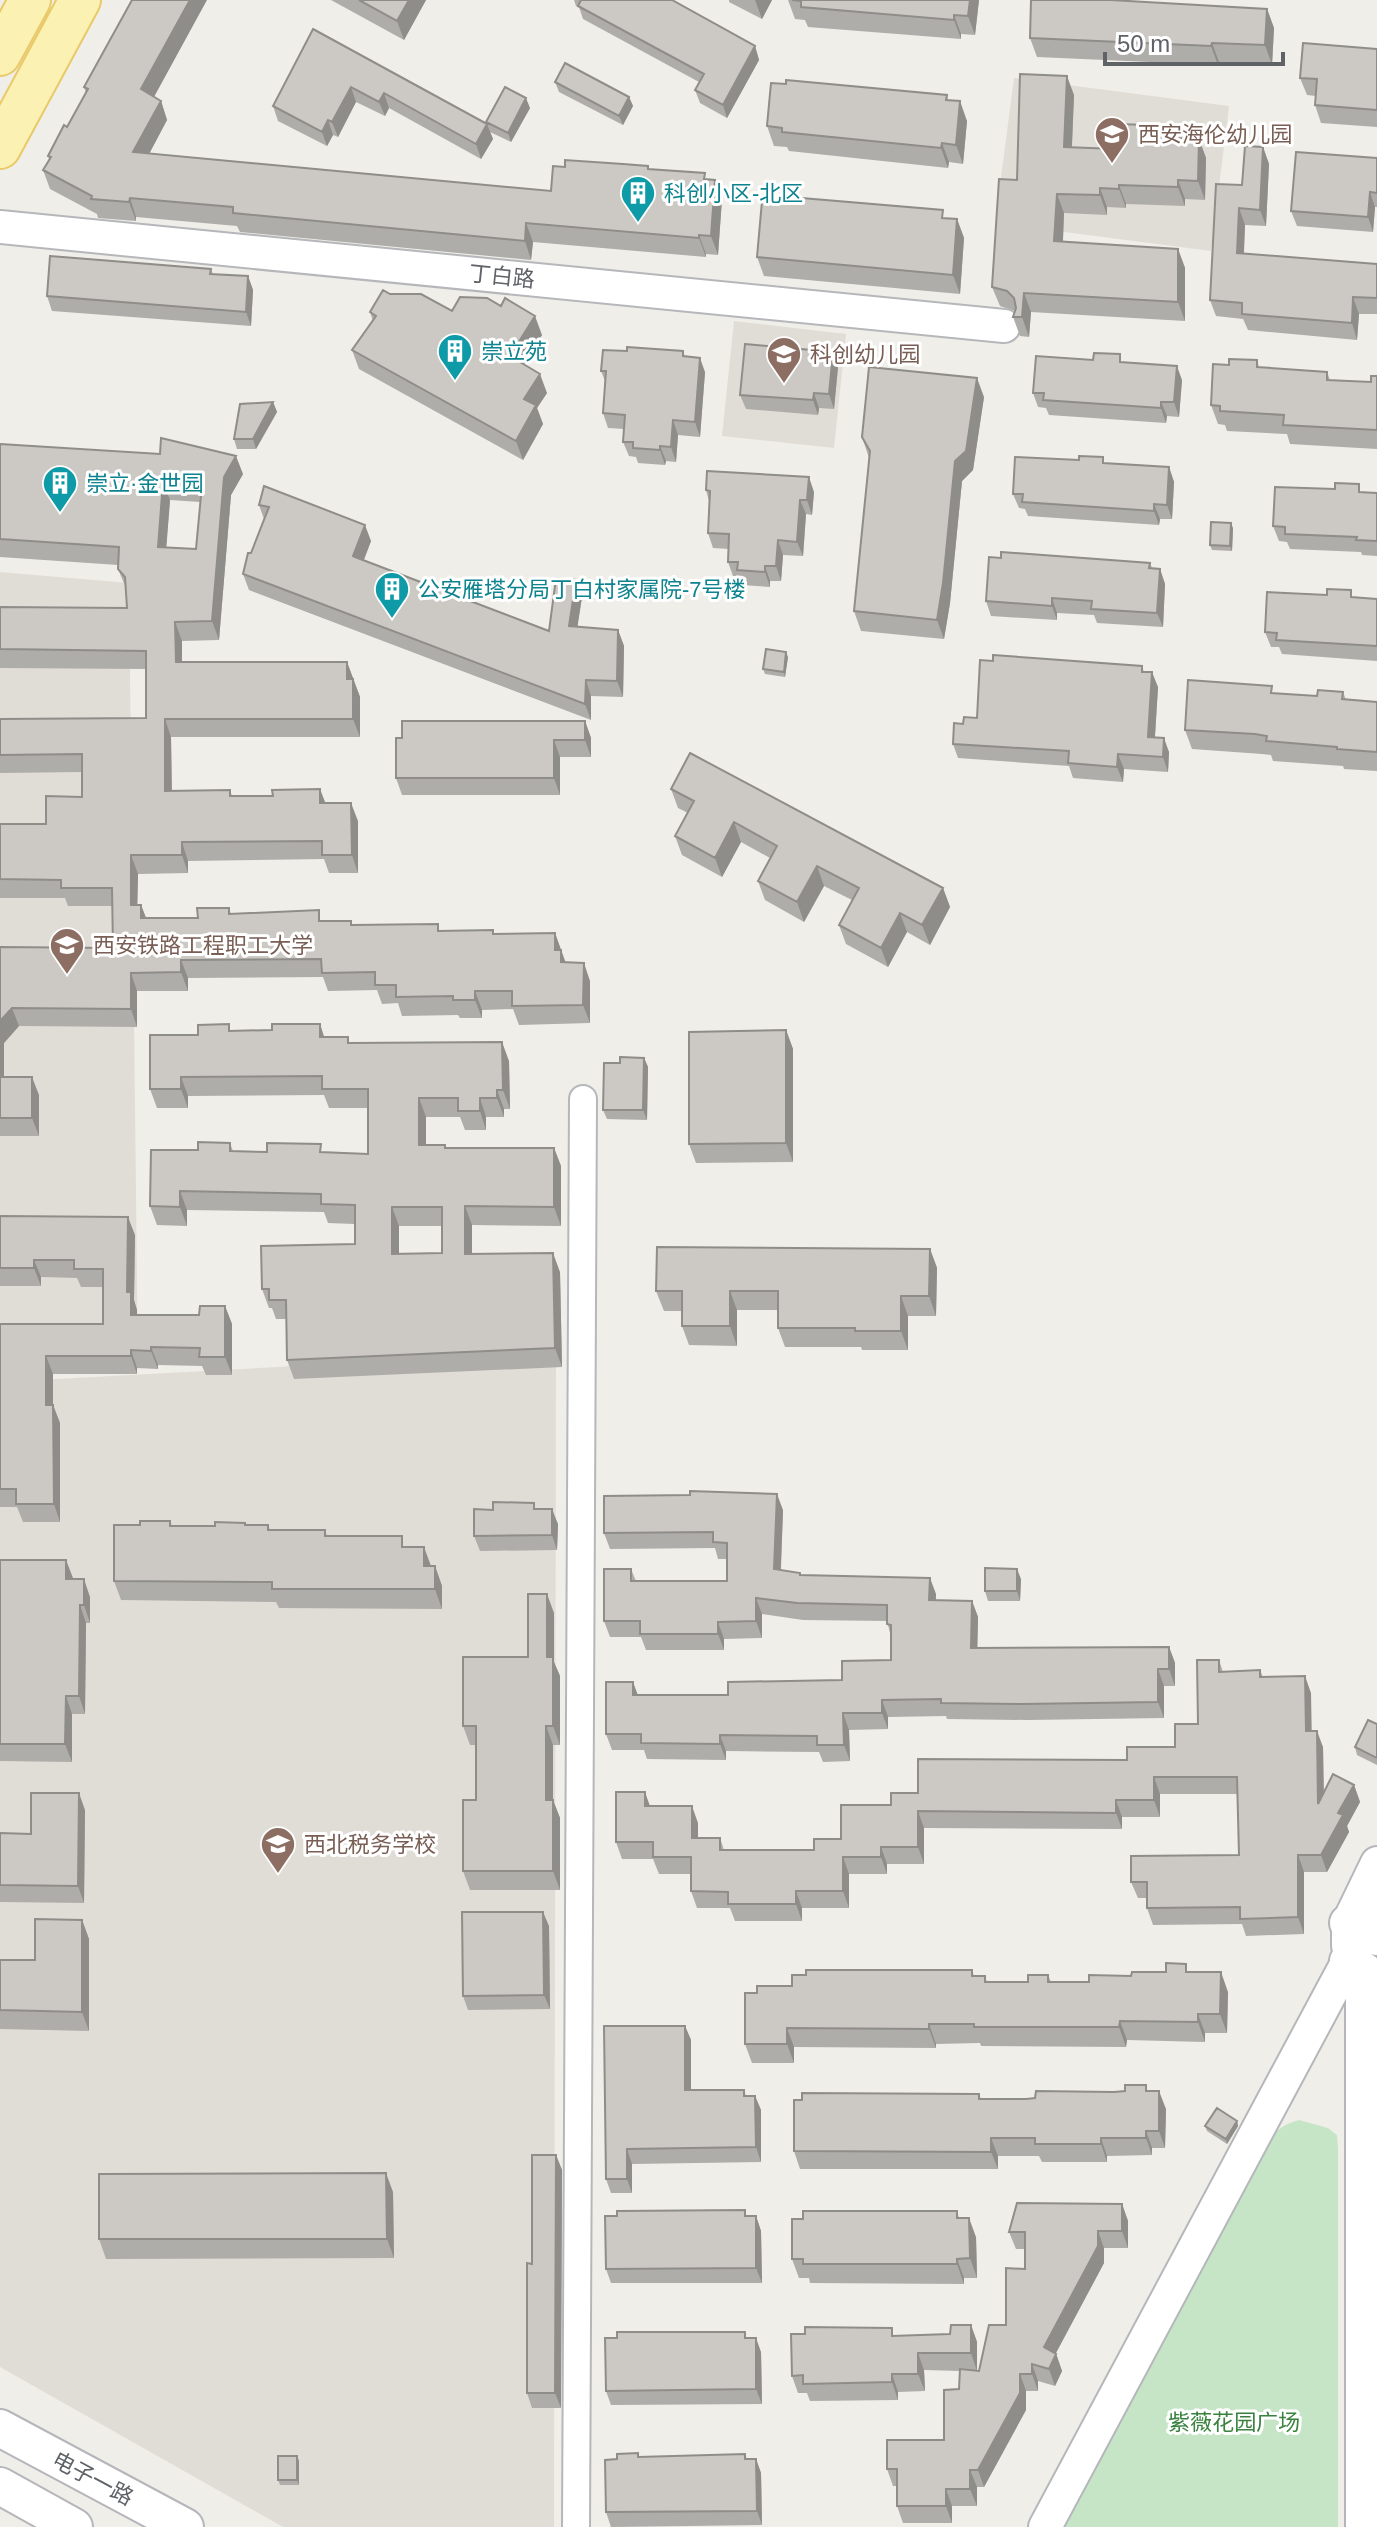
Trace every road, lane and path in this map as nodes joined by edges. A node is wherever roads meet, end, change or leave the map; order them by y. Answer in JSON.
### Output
{"nodes":[{"id":1,"x":30,"y":0,"type":"edge"},
{"id":2,"x":80,"y":0,"type":"edge"},
{"id":3,"x":0,"y":55,"type":"edge"},
{"id":4,"x":0,"y":148,"type":"edge"},
{"id":5,"x":0,"y":227,"type":"edge"},
{"id":6,"x":1004,"y":326,"type":"dead end"},
{"id":7,"x":583,"y":1099,"type":"dead end"},
{"id":8,"x":1375,"y":1871,"type":"edge"},
{"id":9,"x":1363,"y":1934,"type":"edge"},
{"id":10,"x":0,"y":2428,"type":"edge"},
{"id":11,"x":0,"y":2486,"type":"edge"},
{"id":12,"x":74,"y":2527,"type":"edge"},
{"id":13,"x":185,"y":2527,"type":"edge"},
{"id":14,"x":576,"y":2527,"type":"edge"},
{"id":15,"x":1045,"y":2527,"type":"edge"},
{"id":16,"x":1364,"y":2527,"type":"edge"}],
"edges":[{"from":1,"to":3,"type":"main road"},
{"from":2,"to":4,"type":"main road"},
{"from":5,"to":6,"type":"street","name":"丁白路"},
{"from":7,"to":14,"type":"street"},
{"from":8,"to":9,"type":"street"},
{"from":9,"to":15,"type":"street"},
{"from":9,"to":16,"type":"main road"},
{"from":10,"to":13,"type":"main road","name":"电子一路"},
{"from":11,"to":12,"type":"main road"}]}
